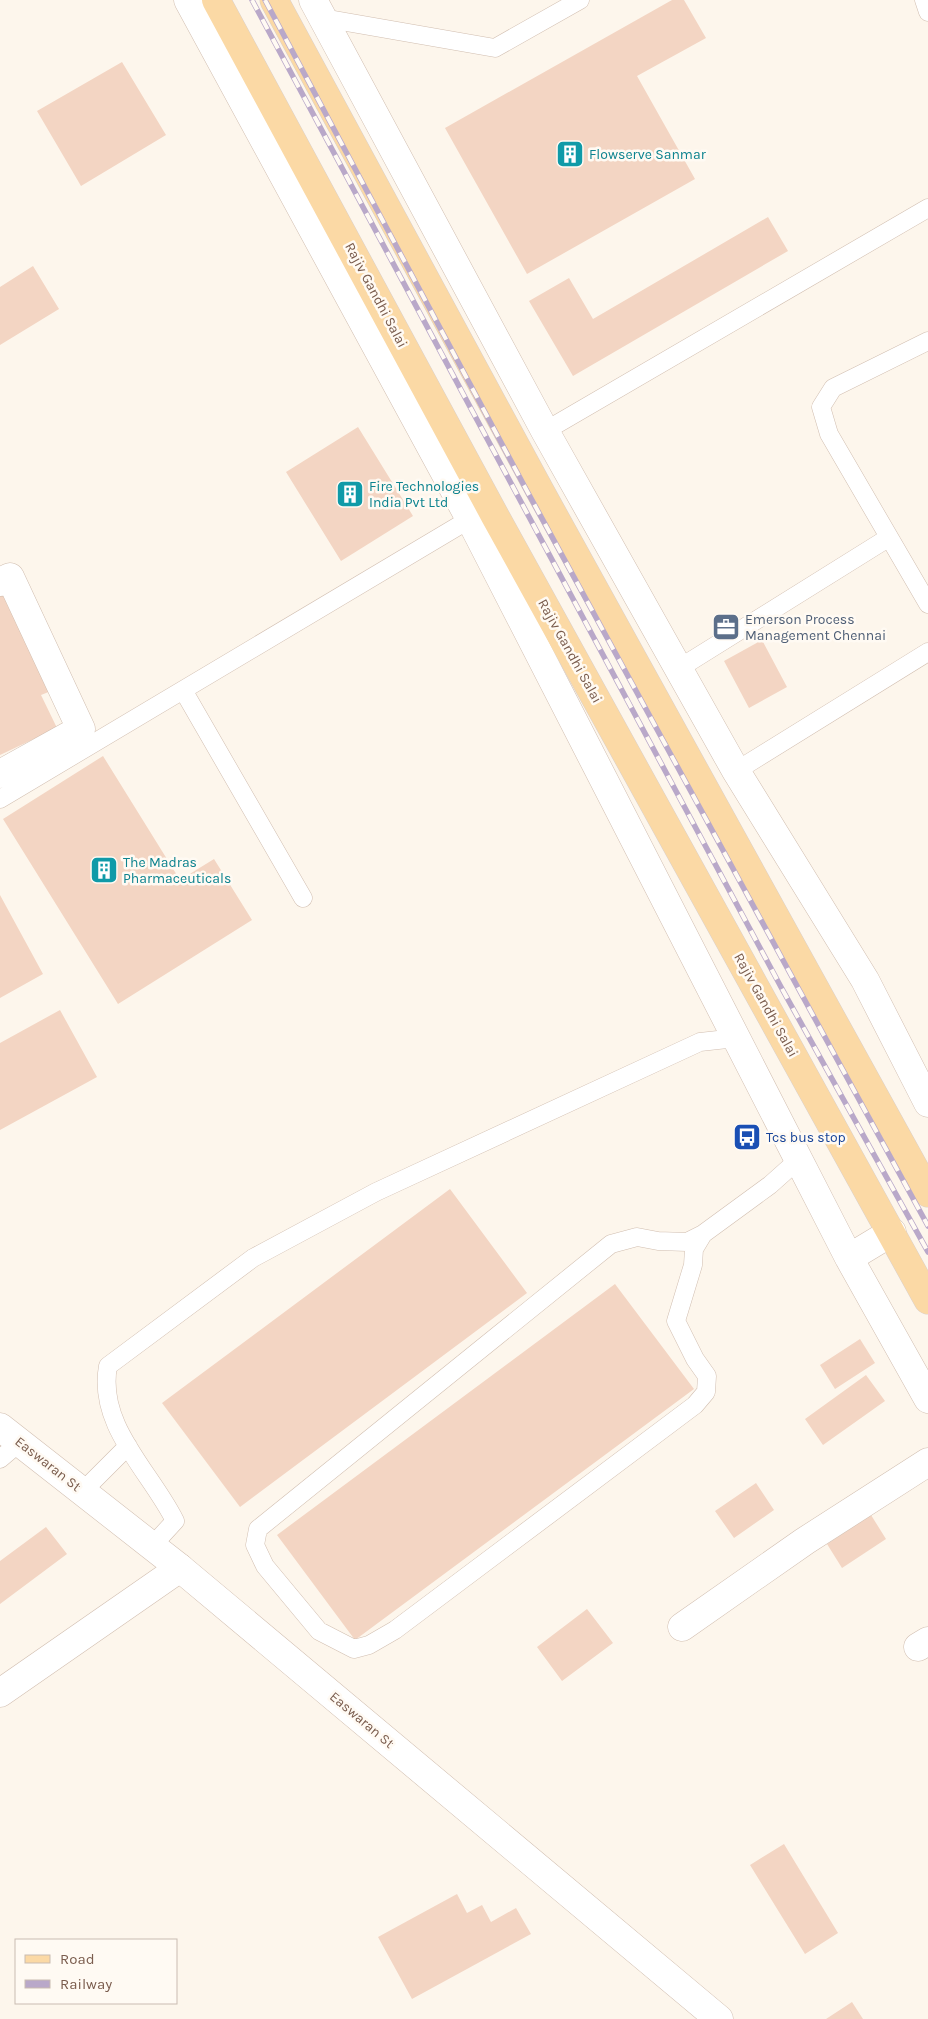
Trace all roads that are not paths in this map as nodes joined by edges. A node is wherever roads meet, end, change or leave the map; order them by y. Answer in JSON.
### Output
{"nodes":[{"id":1,"x":188,"y":0,"type":"edge"},
{"id":2,"x":216,"y":0,"type":"edge"},
{"id":3,"x":274,"y":0,"type":"edge"},
{"id":4,"x":580,"y":0,"type":"edge"},
{"id":5,"x":924,"y":0,"type":"edge"},
{"id":6,"x":318,"y":9,"type":"edge"},
{"id":7,"x":928,"y":12,"type":"edge"},
{"id":8,"x":928,"y":208,"type":"edge"},
{"id":9,"x":928,"y":342,"type":"edge"},
{"id":10,"x":545,"y":431,"type":"junction"},
{"id":11,"x":470,"y":520,"type":"junction"},
{"id":12,"x":888,"y":538,"type":"junction"},
{"id":13,"x":0,"y":582,"type":"edge"},
{"id":14,"x":928,"y":604,"type":"edge"},
{"id":15,"x":928,"y":652,"type":"edge"},
{"id":16,"x":678,"y":669,"type":"junction"},
{"id":17,"x":183,"y":690,"type":"junction"},
{"id":18,"x":736,"y":771,"type":"junction"},
{"id":19,"x":0,"y":774,"type":"edge"},
{"id":20,"x":0,"y":799,"type":"edge"},
{"id":21,"x":303,"y":898,"type":"dead end"},
{"id":22,"x":736,"y":1038,"type":"junction"},
{"id":23,"x":928,"y":1103,"type":"edge"},
{"id":24,"x":798,"y":1160,"type":"junction"},
{"id":25,"x":928,"y":1193,"type":"edge"},
{"id":26,"x":892,"y":1232,"type":"junction"},
{"id":27,"x":703,"y":1234,"type":"junction"},
{"id":28,"x":849,"y":1258,"type":"junction"},
{"id":29,"x":928,"y":1300,"type":"edge"},
{"id":30,"x":928,"y":1399,"type":"edge"},
{"id":31,"x":5,"y":1438,"type":"edge"},
{"id":32,"x":128,"y":1446,"type":"junction"},
{"id":33,"x":928,"y":1462,"type":"edge"},
{"id":34,"x":83,"y":1491,"type":"junction"},
{"id":35,"x":152,"y":1546,"type":"junction"},
{"id":36,"x":180,"y":1568,"type":"junction"},
{"id":37,"x":682,"y":1627,"type":"dead end"},
{"id":38,"x":0,"y":1693,"type":"edge"},
{"id":39,"x":711,"y":2017,"type":"edge"}],
"edges":[{"from":1,"to":11,"type":"street"},
{"from":2,"to":26,"type":"main road","name":"Rajiv Gandhi Salai"},
{"from":3,"to":25,"type":"main road"},
{"from":4,"to":6,"type":"lane"},
{"from":5,"to":7,"type":"lane"},
{"from":6,"to":10,"type":"street"},
{"from":8,"to":10,"type":"lane"},
{"from":9,"to":12,"type":"lane"},
{"from":10,"to":16,"type":"street"},
{"from":11,"to":17,"type":"lane"},
{"from":11,"to":22,"type":"street"},
{"from":12,"to":14,"type":"lane"},
{"from":12,"to":16,"type":"lane"},
{"from":13,"to":19,"type":"street"},
{"from":15,"to":18,"type":"lane"},
{"from":16,"to":18,"type":"street"},
{"from":17,"to":20,"type":"lane"},
{"from":17,"to":21,"type":"lane"},
{"from":18,"to":23,"type":"street"},
{"from":22,"to":24,"type":"street"},
{"from":22,"to":32,"type":"lane"},
{"from":24,"to":27,"type":"lane"},
{"from":24,"to":28,"type":"street"},
{"from":26,"to":28,"type":"street"},
{"from":26,"to":29,"type":"main road","name":"Rajiv Gandhi Salai"},
{"from":27,"to":27,"type":"lane"},
{"from":28,"to":30,"type":"street"},
{"from":31,"to":34,"type":"street","name":"Easwaran St"},
{"from":32,"to":34,"type":"lane"},
{"from":32,"to":35,"type":"lane"},
{"from":33,"to":37,"type":"street"},
{"from":34,"to":35,"type":"street","name":"Easwaran St"},
{"from":35,"to":36,"type":"street","name":"Easwaran St"},
{"from":36,"to":38,"type":"street"},
{"from":36,"to":39,"type":"street","name":"Easwaran St"}]}
